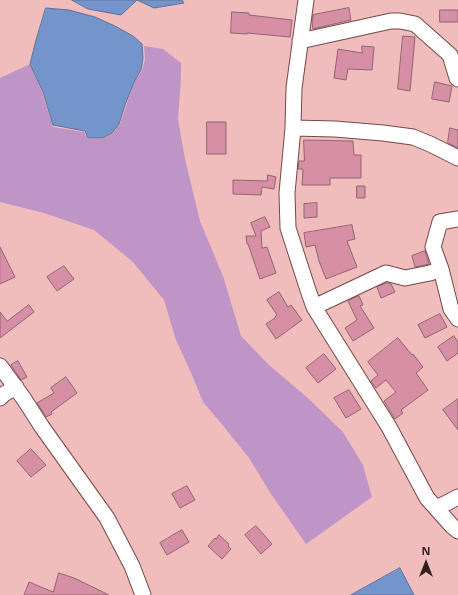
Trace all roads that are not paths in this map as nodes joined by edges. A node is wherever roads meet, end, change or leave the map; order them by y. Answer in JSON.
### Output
{"nodes":[{"id":1,"x":306,"y":0,"type":"edge"},
{"id":2,"x":300,"y":41,"type":"junction"},
{"id":3,"x":458,"y":78,"type":"edge"},
{"id":4,"x":293,"y":128,"type":"junction"},
{"id":5,"x":458,"y":158,"type":"edge"},
{"id":6,"x":458,"y":219,"type":"edge"},
{"id":7,"x":441,"y":269,"type":"junction"},
{"id":8,"x":314,"y":307,"type":"junction"},
{"id":9,"x":458,"y":319,"type":"edge"},
{"id":10,"x":0,"y":366,"type":"edge"},
{"id":11,"x":16,"y":387,"type":"junction"},
{"id":12,"x":0,"y":398,"type":"edge"},
{"id":13,"x":458,"y":497,"type":"edge"},
{"id":14,"x":437,"y":508,"type":"junction"},
{"id":15,"x":458,"y":531,"type":"edge"},
{"id":16,"x":143,"y":595,"type":"edge"}],
"edges":[{"from":1,"to":2,"type":"street"},
{"from":2,"to":3,"type":"street"},
{"from":2,"to":4,"type":"street"},
{"from":4,"to":5,"type":"street"},
{"from":4,"to":8,"type":"street"},
{"from":6,"to":7,"type":"street"},
{"from":7,"to":8,"type":"street"},
{"from":7,"to":9,"type":"street"},
{"from":8,"to":14,"type":"street"},
{"from":10,"to":11,"type":"street"},
{"from":11,"to":12,"type":"street"},
{"from":11,"to":16,"type":"street"},
{"from":13,"to":14,"type":"street"},
{"from":14,"to":15,"type":"street"}]}
